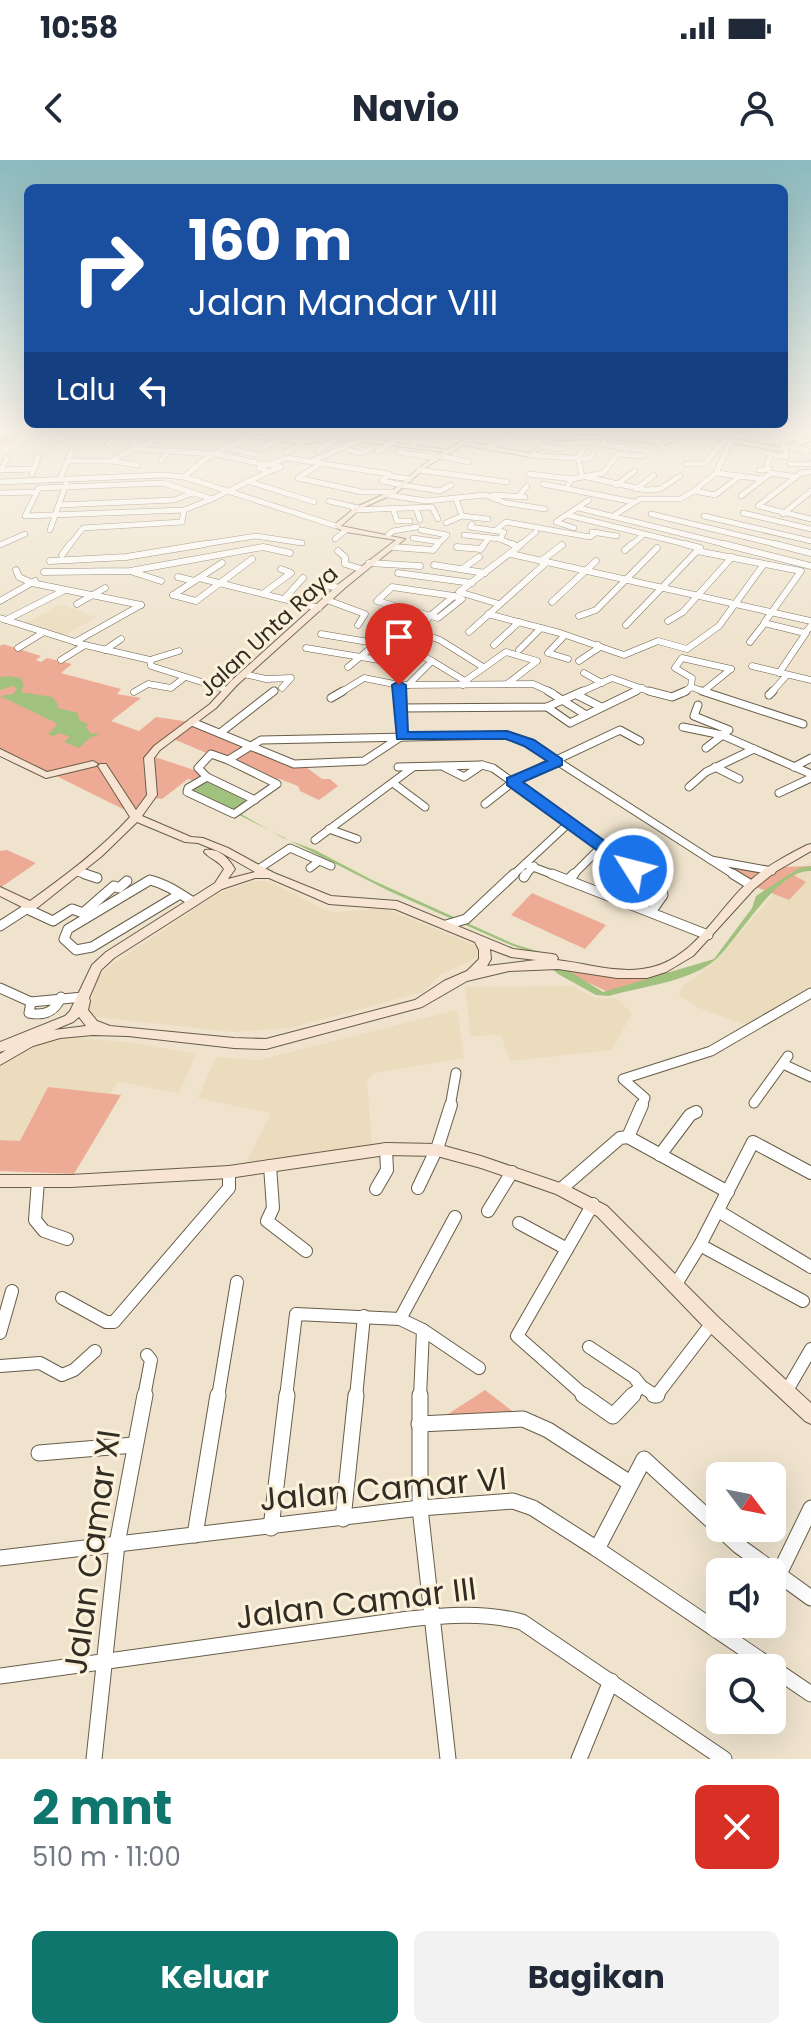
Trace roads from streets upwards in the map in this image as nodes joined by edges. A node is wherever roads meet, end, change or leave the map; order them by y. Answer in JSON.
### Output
{"nodes":[{"id":1,"x":30,"y":504,"type":"edge"},
{"id":2,"x":78,"y":504,"type":"edge"},
{"id":3,"x":137,"y":504,"type":"edge"},
{"id":4,"x":200,"y":504,"type":"edge"},
{"id":5,"x":269,"y":504,"type":"edge"},
{"id":6,"x":338,"y":504,"type":"edge"},
{"id":7,"x":366,"y":504,"type":"edge"},
{"id":8,"x":458,"y":504,"type":"edge"},
{"id":9,"x":501,"y":504,"type":"edge"},
{"id":10,"x":525,"y":504,"type":"edge"},
{"id":11,"x":584,"y":504,"type":"edge"},
{"id":12,"x":632,"y":504,"type":"edge"},
{"id":13,"x":761,"y":504,"type":"edge"},
{"id":14,"x":796,"y":504,"type":"edge"},
{"id":15,"x":59,"y":505,"type":"joint"},
{"id":16,"x":416,"y":508,"type":"junction"},
{"id":17,"x":579,"y":508,"type":"junction"},
{"id":18,"x":356,"y":509,"type":"junction"},
{"id":19,"x":393,"y":509,"type":"junction"},
{"id":20,"x":545,"y":509,"type":"dead end"},
{"id":21,"x":184,"y":510,"type":"junction"},
{"id":22,"x":136,"y":512,"type":"junction"},
{"id":23,"x":521,"y":513,"type":"dead end"},
{"id":24,"x":743,"y":513,"type":"dead end"},
{"id":25,"x":784,"y":513,"type":"junction"},
{"id":26,"x":567,"y":515,"type":"junction"},
{"id":27,"x":56,"y":516,"type":"junction"},
{"id":28,"x":462,"y":516,"type":"junction"},
{"id":29,"x":613,"y":516,"type":"junction"},
{"id":30,"x":704,"y":516,"type":"dead end"},
{"id":31,"x":810,"y":518,"type":"edge"},
{"id":32,"x":438,"y":519,"type":"dead end"},
{"id":33,"x":488,"y":519,"type":"dead end"},
{"id":34,"x":420,"y":520,"type":"dead end"},
{"id":35,"x":410,"y":521,"type":"dead end"},
{"id":36,"x":774,"y":521,"type":"junction"},
{"id":37,"x":504,"y":522,"type":"junction"},
{"id":38,"x":446,"y":523,"type":"dead end"},
{"id":39,"x":639,"y":523,"type":"junction"},
{"id":40,"x":520,"y":524,"type":"junction"},
{"id":41,"x":134,"y":525,"type":"junction"},
{"id":42,"x":336,"y":526,"type":"junction"},
{"id":43,"x":754,"y":527,"type":"junction"},
{"id":44,"x":764,"y":529,"type":"junction"},
{"id":45,"x":811,"y":529,"type":"edge"},
{"id":46,"x":50,"y":530,"type":"dead end"},
{"id":47,"x":346,"y":530,"type":"junction"},
{"id":48,"x":496,"y":530,"type":"junction"},
{"id":49,"x":625,"y":531,"type":"junction"},
{"id":50,"x":536,"y":532,"type":"dead end"},
{"id":51,"x":597,"y":532,"type":"junction"},
{"id":52,"x":773,"y":532,"type":"junction"},
{"id":53,"x":394,"y":533,"type":"junction"},
{"id":54,"x":25,"y":534,"type":"dead end"},
{"id":55,"x":464,"y":535,"type":"junction"},
{"id":56,"x":617,"y":536,"type":"junction"},
{"id":57,"x":642,"y":536,"type":"junction"},
{"id":58,"x":270,"y":537,"type":"junction"},
{"id":59,"x":743,"y":537,"type":"junction"},
{"id":60,"x":413,"y":538,"type":"dead end"},
{"id":61,"x":489,"y":538,"type":"junction"},
{"id":62,"x":335,"y":539,"type":"dead end"},
{"id":63,"x":500,"y":539,"type":"junction"},
{"id":64,"x":752,"y":539,"type":"junction"},
{"id":65,"x":760,"y":541,"type":"junction"},
{"id":66,"x":811,"y":541,"type":"edge"},
{"id":67,"x":440,"y":542,"type":"junction"},
{"id":68,"x":714,"y":542,"type":"junction"},
{"id":69,"x":302,"y":543,"type":"dead end"},
{"id":70,"x":608,"y":543,"type":"dead end"},
{"id":71,"x":518,"y":544,"type":"junction"},
{"id":72,"x":562,"y":545,"type":"dead end"},
{"id":73,"x":0,"y":546,"type":"edge"},
{"id":74,"x":263,"y":547,"type":"junction"},
{"id":75,"x":392,"y":547,"type":"junction"},
{"id":76,"x":657,"y":548,"type":"dead end"},
{"id":77,"x":741,"y":548,"type":"junction"},
{"id":78,"x":625,"y":550,"type":"dead end"},
{"id":79,"x":338,"y":551,"type":"dead end"},
{"id":80,"x":11,"y":552,"type":"dead end"},
{"id":81,"x":159,"y":552,"type":"junction"},
{"id":82,"x":290,"y":553,"type":"dead end"},
{"id":83,"x":811,"y":553,"type":"edge"},
{"id":84,"x":150,"y":554,"type":"junction"},
{"id":85,"x":509,"y":555,"type":"junction"},
{"id":86,"x":732,"y":556,"type":"junction"},
{"id":87,"x":56,"y":557,"type":"junction"},
{"id":88,"x":479,"y":557,"type":"dead end"},
{"id":89,"x":92,"y":558,"type":"junction"},
{"id":90,"x":252,"y":559,"type":"dead end"},
{"id":91,"x":596,"y":561,"type":"dead end"},
{"id":92,"x":544,"y":562,"type":"junction"},
{"id":93,"x":222,"y":563,"type":"dead end"},
{"id":94,"x":369,"y":563,"type":"junction"},
{"id":95,"x":764,"y":564,"type":"junction"},
{"id":96,"x":165,"y":565,"type":"junction"},
{"id":97,"x":434,"y":565,"type":"dead end"},
{"id":98,"x":420,"y":566,"type":"dead end"},
{"id":99,"x":811,"y":566,"type":"edge"},
{"id":100,"x":197,"y":569,"type":"dead end"},
{"id":101,"x":281,"y":569,"type":"dead end"},
{"id":102,"x":361,"y":569,"type":"junction"},
{"id":103,"x":462,"y":569,"type":"junction"},
{"id":104,"x":16,"y":570,"type":"dead end"},
{"id":105,"x":130,"y":571,"type":"junction"},
{"id":106,"x":44,"y":572,"type":"junction"},
{"id":107,"x":208,"y":572,"type":"junction"},
{"id":108,"x":584,"y":572,"type":"junction"},
{"id":109,"x":398,"y":573,"type":"dead end"},
{"id":110,"x":485,"y":573,"type":"junction"},
{"id":111,"x":303,"y":578,"type":"dead end"},
{"id":112,"x":196,"y":580,"type":"junction"},
{"id":113,"x":161,"y":581,"type":"dead end"},
{"id":114,"x":624,"y":581,"type":"junction"},
{"id":115,"x":32,"y":583,"type":"junction"},
{"id":116,"x":221,"y":583,"type":"junction"},
{"id":117,"x":472,"y":583,"type":"junction"},
{"id":118,"x":318,"y":584,"type":"dead end"},
{"id":119,"x":105,"y":588,"type":"dead end"},
{"id":120,"x":166,"y":588,"type":"dead end"},
{"id":121,"x":340,"y":588,"type":"junction"},
{"id":122,"x":660,"y":589,"type":"junction"},
{"id":123,"x":65,"y":590,"type":"junction"},
{"id":124,"x":179,"y":591,"type":"junction"},
{"id":125,"x":264,"y":593,"type":"junction"},
{"id":126,"x":91,"y":596,"type":"junction"},
{"id":127,"x":696,"y":597,"type":"junction"},
{"id":128,"x":285,"y":598,"type":"junction"},
{"id":129,"x":327,"y":600,"type":"junction"},
{"id":130,"x":0,"y":601,"type":"edge"},
{"id":131,"x":552,"y":602,"type":"dead end"},
{"id":132,"x":77,"y":604,"type":"dead end"},
{"id":133,"x":499,"y":604,"type":"junction"},
{"id":134,"x":733,"y":605,"type":"junction"},
{"id":135,"x":319,"y":608,"type":"junction"},
{"id":136,"x":488,"y":614,"type":"junction"},
{"id":137,"x":770,"y":614,"type":"junction"},
{"id":138,"x":430,"y":616,"type":"junction"},
{"id":139,"x":579,"y":616,"type":"dead end"},
{"id":140,"x":3,"y":619,"type":"edge"},
{"id":141,"x":668,"y":621,"type":"dead end"},
{"id":142,"x":519,"y":622,"type":"junction"},
{"id":143,"x":764,"y":624,"type":"junction"},
{"id":144,"x":358,"y":625,"type":"dead end"},
{"id":145,"x":626,"y":625,"type":"dead end"},
{"id":146,"x":809,"y":627,"type":"edge"},
{"id":147,"x":394,"y":628,"type":"dead end"},
{"id":148,"x":541,"y":628,"type":"junction"},
{"id":149,"x":44,"y":632,"type":"junction"},
{"id":150,"x":418,"y":632,"type":"junction"},
{"id":151,"x":469,"y":632,"type":"dead end"},
{"id":152,"x":321,"y":634,"type":"dead end"},
{"id":153,"x":564,"y":636,"type":"junction"},
{"id":154,"x":121,"y":639,"type":"dead end"},
{"id":155,"x":75,"y":642,"type":"junction"},
{"id":156,"x":750,"y":642,"type":"dead end"},
{"id":157,"x":377,"y":643,"type":"junction"},
{"id":158,"x":85,"y":645,"type":"junction"},
{"id":159,"x":494,"y":645,"type":"dead end"},
{"id":160,"x":598,"y":645,"type":"junction"},
{"id":161,"x":18,"y":648,"type":"dead end"},
{"id":162,"x":306,"y":648,"type":"dead end"},
{"id":163,"x":58,"y":649,"type":"dead end"},
{"id":164,"x":105,"y":650,"type":"junction"},
{"id":165,"x":519,"y":650,"type":"dead end"},
{"id":166,"x":179,"y":651,"type":"dead end"},
{"id":167,"x":72,"y":653,"type":"junction"},
{"id":168,"x":360,"y":657,"type":"junction"},
{"id":169,"x":568,"y":659,"type":"dead end"},
{"id":170,"x":61,"y":660,"type":"dead end"},
{"id":171,"x":150,"y":660,"type":"junction"},
{"id":172,"x":385,"y":661,"type":"dead end"},
{"id":173,"x":432,"y":661,"type":"junction"},
{"id":174,"x":579,"y":661,"type":"dead end"},
{"id":175,"x":752,"y":666,"type":"dead end"},
{"id":176,"x":348,"y":667,"type":"dead end"},
{"id":177,"x":483,"y":667,"type":"junction"},
{"id":178,"x":584,"y":673,"type":"dead end"},
{"id":179,"x":244,"y":674,"type":"junction"},
{"id":180,"x":783,"y":674,"type":"junction"},
{"id":181,"x":185,"y":677,"type":"junction"},
{"id":182,"x":811,"y":680,"type":"edge"},
{"id":183,"x":464,"y":683,"type":"junction"},
{"id":184,"x":602,"y":683,"type":"junction"},
{"id":185,"x":506,"y":684,"type":"junction"},
{"id":186,"x":399,"y":685,"type":"junction"},
{"id":187,"x":408,"y":685,"type":"junction"},
{"id":188,"x":691,"y":687,"type":"junction"},
{"id":189,"x":642,"y":688,"type":"junction"},
{"id":190,"x":227,"y":690,"type":"junction"},
{"id":191,"x":705,"y":690,"type":"junction"},
{"id":192,"x":134,"y":692,"type":"dead end"},
{"id":193,"x":577,"y":695,"type":"junction"},
{"id":194,"x":769,"y":695,"type":"dead end"},
{"id":195,"x":331,"y":698,"type":"dead end"},
{"id":196,"x":562,"y":700,"type":"junction"},
{"id":197,"x":698,"y":705,"type":"dead end"},
{"id":198,"x":547,"y":707,"type":"junction"},
{"id":199,"x":601,"y":707,"type":"junction"},
{"id":200,"x":400,"y":708,"type":"junction"},
{"id":201,"x":586,"y":715,"type":"junction"},
{"id":202,"x":192,"y":722,"type":"junction"},
{"id":203,"x":803,"y":724,"type":"dead end"},
{"id":204,"x":683,"y":727,"type":"dead end"},
{"id":205,"x":220,"y":733,"type":"junction"},
{"id":206,"x":722,"y":735,"type":"junction"},
{"id":207,"x":402,"y":736,"type":"junction"},
{"id":208,"x":640,"y":741,"type":"dead end"},
{"id":209,"x":251,"y":745,"type":"junction"},
{"id":210,"x":706,"y":748,"type":"dead end"},
{"id":211,"x":754,"y":749,"type":"junction"},
{"id":212,"x":0,"y":752,"type":"edge"},
{"id":213,"x":811,"y":758,"type":"edge"},
{"id":214,"x":228,"y":760,"type":"junction"},
{"id":215,"x":557,"y":762,"type":"junction"},
{"id":216,"x":398,"y":767,"type":"dead end"},
{"id":217,"x":715,"y":767,"type":"junction"},
{"id":218,"x":794,"y":767,"type":"junction"},
{"id":219,"x":412,"y":768,"type":"junction"},
{"id":220,"x":811,"y":776,"type":"edge"},
{"id":221,"x":207,"y":777,"type":"junction"},
{"id":222,"x":739,"y":779,"type":"dead end"},
{"id":223,"x":512,"y":781,"type":"junction"},
{"id":224,"x":393,"y":783,"type":"junction"},
{"id":225,"x":689,"y":787,"type":"dead end"},
{"id":226,"x":779,"y":793,"type":"dead end"},
{"id":227,"x":255,"y":800,"type":"junction"},
{"id":228,"x":485,"y":804,"type":"dead end"},
{"id":229,"x":425,"y":807,"type":"dead end"},
{"id":230,"x":135,"y":817,"type":"junction"},
{"id":231,"x":569,"y":823,"type":"junction"},
{"id":232,"x":329,"y":829,"type":"junction"},
{"id":233,"x":357,"y":839,"type":"dead end"},
{"id":234,"x":189,"y":840,"type":"junction"},
{"id":235,"x":315,"y":840,"type":"dead end"},
{"id":236,"x":602,"y":846,"type":"junction"},
{"id":237,"x":811,"y":847,"type":"edge"},
{"id":238,"x":704,"y":858,"type":"junction"},
{"id":239,"x":246,"y":861,"type":"junction"},
{"id":240,"x":319,"y":861,"type":"junction"},
{"id":241,"x":530,"y":864,"type":"junction"},
{"id":242,"x":331,"y":866,"type":"dead end"},
{"id":243,"x":310,"y":868,"type":"dead end"},
{"id":244,"x":230,"y":869,"type":"junction"},
{"id":245,"x":633,"y":869,"type":"junction"},
{"id":246,"x":772,"y":871,"type":"junction"},
{"id":247,"x":77,"y":872,"type":"junction"},
{"id":248,"x":265,"y":872,"type":"junction"},
{"id":249,"x":524,"y":877,"type":"dead end"},
{"id":250,"x":97,"y":878,"type":"dead end"},
{"id":251,"x":568,"y":880,"type":"junction"},
{"id":252,"x":127,"y":881,"type":"dead end"},
{"id":253,"x":751,"y":885,"type":"junction"},
{"id":254,"x":218,"y":886,"type":"junction"},
{"id":255,"x":0,"y":891,"type":"edge"},
{"id":256,"x":180,"y":894,"type":"junction"},
{"id":257,"x":609,"y":896,"type":"junction"},
{"id":258,"x":193,"y":902,"type":"junction"},
{"id":259,"x":29,"y":908,"type":"junction"},
{"id":260,"x":651,"y":912,"type":"junction"},
{"id":261,"x":461,"y":924,"type":"junction"},
{"id":262,"x":0,"y":926,"type":"edge"},
{"id":263,"x":708,"y":935,"type":"junction"},
{"id":264,"x":480,"y":941,"type":"junction"},
{"id":265,"x":92,"y":947,"type":"junction"},
{"id":266,"x":511,"y":953,"type":"junction"},
{"id":267,"x":110,"y":955,"type":"junction"},
{"id":268,"x":530,"y":960,"type":"junction"},
{"id":269,"x":506,"y":969,"type":"junction"},
{"id":270,"x":472,"y":974,"type":"junction"},
{"id":271,"x":0,"y":988,"type":"edge"},
{"id":272,"x":811,"y":993,"type":"edge"},
{"id":273,"x":82,"y":998,"type":"junction"},
{"id":274,"x":60,"y":1000,"type":"junction"},
{"id":275,"x":31,"y":1002,"type":"junction"},
{"id":276,"x":34,"y":1015,"type":"junction"},
{"id":277,"x":111,"y":1031,"type":"junction"},
{"id":278,"x":31,"y":1032,"type":"junction"},
{"id":279,"x":0,"y":1047,"type":"edge"},
{"id":280,"x":0,"y":1060,"type":"edge"},
{"id":281,"x":456,"y":1073,"type":"dead end"},
{"id":282,"x":811,"y":1077,"type":"edge"},
{"id":283,"x":754,"y":1103,"type":"dead end"},
{"id":284,"x":696,"y":1112,"type":"dead end"},
{"id":285,"x":628,"y":1137,"type":"junction"},
{"id":286,"x":386,"y":1149,"type":"junction"},
{"id":287,"x":437,"y":1150,"type":"junction"},
{"id":288,"x":660,"y":1155,"type":"junction"},
{"id":289,"x":270,"y":1166,"type":"junction"},
{"id":290,"x":229,"y":1172,"type":"junction"},
{"id":291,"x":512,"y":1172,"type":"junction"},
{"id":292,"x":811,"y":1173,"type":"edge"},
{"id":293,"x":0,"y":1181,"type":"edge"},
{"id":294,"x":38,"y":1181,"type":"junction"},
{"id":295,"x":418,"y":1188,"type":"dead end"},
{"id":296,"x":376,"y":1189,"type":"dead end"},
{"id":297,"x":561,"y":1189,"type":"junction"},
{"id":298,"x":728,"y":1192,"type":"junction"},
{"id":299,"x":593,"y":1204,"type":"junction"},
{"id":300,"x":488,"y":1211,"type":"dead end"},
{"id":301,"x":718,"y":1211,"type":"junction"},
{"id":302,"x":455,"y":1217,"type":"dead end"},
{"id":303,"x":519,"y":1223,"type":"dead end"},
{"id":304,"x":67,"y":1239,"type":"dead end"},
{"id":305,"x":700,"y":1245,"type":"junction"},
{"id":306,"x":567,"y":1249,"type":"junction"},
{"id":307,"x":306,"y":1251,"type":"dead end"},
{"id":308,"x":811,"y":1267,"type":"edge"},
{"id":309,"x":237,"y":1282,"type":"dead end"},
{"id":310,"x":676,"y":1284,"type":"junction"},
{"id":311,"x":12,"y":1291,"type":"dead end"},
{"id":312,"x":62,"y":1298,"type":"dead end"},
{"id":313,"x":803,"y":1301,"type":"dead end"},
{"id":314,"x":364,"y":1316,"type":"junction"},
{"id":315,"x":400,"y":1319,"type":"junction"},
{"id":316,"x":712,"y":1323,"type":"junction"},
{"id":317,"x":423,"y":1330,"type":"junction"},
{"id":318,"x":0,"y":1333,"type":"edge"},
{"id":319,"x":589,"y":1347,"type":"dead end"},
{"id":320,"x":811,"y":1349,"type":"edge"},
{"id":321,"x":95,"y":1351,"type":"dead end"},
{"id":322,"x":147,"y":1355,"type":"dead end"},
{"id":323,"x":0,"y":1366,"type":"edge"},
{"id":324,"x":479,"y":1368,"type":"dead end"},
{"id":325,"x":641,"y":1386,"type":"junction"},
{"id":326,"x":786,"y":1392,"type":"junction"},
{"id":327,"x":811,"y":1415,"type":"edge"},
{"id":328,"x":419,"y":1424,"type":"junction"},
{"id":329,"x":134,"y":1445,"type":"junction"},
{"id":330,"x":39,"y":1453,"type":"dead end"},
{"id":331,"x":630,"y":1483,"type":"junction"},
{"id":332,"x":420,"y":1508,"type":"junction"},
{"id":333,"x":811,"y":1508,"type":"edge"},
{"id":334,"x":343,"y":1519,"type":"junction"},
{"id":335,"x":271,"y":1528,"type":"junction"},
{"id":336,"x":195,"y":1535,"type":"junction"},
{"id":337,"x":117,"y":1544,"type":"junction"},
{"id":338,"x":597,"y":1549,"type":"junction"},
{"id":339,"x":0,"y":1558,"type":"edge"},
{"id":340,"x":755,"y":1558,"type":"edge"},
{"id":341,"x":786,"y":1560,"type":"edge"},
{"id":342,"x":786,"y":1581,"type":"edge"},
{"id":343,"x":811,"y":1598,"type":"edge"},
{"id":344,"x":434,"y":1617,"type":"junction"},
{"id":345,"x":103,"y":1664,"type":"junction"},
{"id":346,"x":0,"y":1676,"type":"edge"},
{"id":347,"x":611,"y":1681,"type":"junction"},
{"id":348,"x":811,"y":1694,"type":"edge"},
{"id":349,"x":715,"y":1756,"type":"edge"},
{"id":350,"x":94,"y":1759,"type":"edge"},
{"id":351,"x":448,"y":1759,"type":"edge"},
{"id":352,"x":579,"y":1759,"type":"edge"}],
"edges":[{"from":1,"to":27,"type":"street"},
{"from":2,"to":15,"type":"street"},
{"from":3,"to":22,"type":"street"},
{"from":4,"to":21,"type":"street"},
{"from":5,"to":42,"type":"street"},
{"from":6,"to":18,"type":"street"},
{"from":7,"to":18,"type":"street","name":"Jalan Unta Raya"},
{"from":8,"to":28,"type":"street"},
{"from":9,"to":37,"type":"street"},
{"from":10,"to":20,"type":"street"},
{"from":11,"to":17,"type":"street"},
{"from":12,"to":29,"type":"street"},
{"from":13,"to":25,"type":"street"},
{"from":14,"to":25,"type":"street"},
{"from":15,"to":27,"type":"street"},
{"from":16,"to":19,"type":"street"},
{"from":16,"to":32,"type":"street"},
{"from":16,"to":34,"type":"street"},
{"from":17,"to":26,"type":"street"},
{"from":17,"to":29,"type":"street"},
{"from":18,"to":19,"type":"street"},
{"from":18,"to":42,"type":"street","name":"Jalan Unta Raya"},
{"from":19,"to":35,"type":"street"},
{"from":21,"to":22,"type":"street"},
{"from":21,"to":41,"type":"street"},
{"from":22,"to":27,"type":"street"},
{"from":22,"to":41,"type":"street"},
{"from":23,"to":40,"type":"street"},
{"from":24,"to":36,"type":"street"},
{"from":25,"to":31,"type":"street"},
{"from":25,"to":36,"type":"street"},
{"from":26,"to":49,"type":"street"},
{"from":26,"to":51,"type":"street"},
{"from":27,"to":46,"type":"street"},
{"from":28,"to":33,"type":"street"},
{"from":28,"to":38,"type":"street"},
{"from":29,"to":39,"type":"street"},
{"from":30,"to":43,"type":"street"},
{"from":36,"to":44,"type":"street"},
{"from":36,"to":45,"type":"street"},
{"from":37,"to":40,"type":"street"},
{"from":37,"to":48,"type":"street"},
{"from":39,"to":49,"type":"street"},
{"from":39,"to":59,"type":"street"},
{"from":39,"to":68,"type":"street"},
{"from":40,"to":51,"type":"street"},
{"from":41,"to":87,"type":"street"},
{"from":42,"to":47,"type":"street","name":"Jalan Unta Raya"},
{"from":43,"to":44,"type":"street"},
{"from":43,"to":59,"type":"street"},
{"from":44,"to":52,"type":"street"},
{"from":47,"to":53,"type":"street","name":"Jalan Unta Raya"},
{"from":47,"to":62,"type":"street"},
{"from":48,"to":55,"type":"street"},
{"from":48,"to":63,"type":"street"},
{"from":49,"to":56,"type":"street"},
{"from":49,"to":57,"type":"street"},
{"from":50,"to":71,"type":"street"},
{"from":51,"to":56,"type":"street"},
{"from":52,"to":65,"type":"street"},
{"from":52,"to":66,"type":"street"},
{"from":53,"to":67,"type":"street"},
{"from":53,"to":75,"type":"street"},
{"from":54,"to":73,"type":"street"},
{"from":55,"to":61,"type":"street"},
{"from":55,"to":61,"type":"street"},
{"from":56,"to":70,"type":"street"},
{"from":57,"to":68,"type":"street"},
{"from":57,"to":78,"type":"street"},
{"from":58,"to":69,"type":"street"},
{"from":58,"to":74,"type":"street"},
{"from":58,"to":81,"type":"street"},
{"from":59,"to":64,"type":"street"},
{"from":60,"to":67,"type":"street"},
{"from":61,"to":63,"type":"street"},
{"from":63,"to":71,"type":"street"},
{"from":64,"to":65,"type":"street"},
{"from":64,"to":77,"type":"street"},
{"from":65,"to":83,"type":"street"},
{"from":67,"to":75,"type":"street"},
{"from":68,"to":77,"type":"street"},
{"from":71,"to":85,"type":"street"},
{"from":72,"to":92,"type":"street"},
{"from":73,"to":80,"type":"street"},
{"from":74,"to":82,"type":"street"},
{"from":74,"to":96,"type":"street"},
{"from":75,"to":94,"type":"street","name":"Jalan Unta Raya"},
{"from":76,"to":114,"type":"street"},
{"from":77,"to":86,"type":"street"},
{"from":77,"to":99,"type":"street"},
{"from":79,"to":102,"type":"street"},
{"from":81,"to":84,"type":"street"},
{"from":81,"to":96,"type":"street"},
{"from":84,"to":89,"type":"street"},
{"from":84,"to":96,"type":"street"},
{"from":85,"to":92,"type":"street"},
{"from":85,"to":110,"type":"street"},
{"from":86,"to":95,"type":"street"},
{"from":86,"to":122,"type":"street"},
{"from":86,"to":127,"type":"street"},
{"from":87,"to":89,"type":"street"},
{"from":87,"to":89,"type":"street"},
{"from":87,"to":106,"type":"street"},
{"from":88,"to":103,"type":"street"},
{"from":90,"to":116,"type":"street"},
{"from":91,"to":108,"type":"street"},
{"from":92,"to":108,"type":"street"},
{"from":92,"to":133,"type":"street"},
{"from":93,"to":107,"type":"street"},
{"from":94,"to":98,"type":"street"},
{"from":94,"to":102,"type":"street","name":"Jalan Unta Raya"},
{"from":95,"to":134,"type":"street"},
{"from":95,"to":137,"type":"street"},
{"from":96,"to":105,"type":"street"},
{"from":96,"to":112,"type":"street"},
{"from":97,"to":103,"type":"street"},
{"from":100,"to":107,"type":"street"},
{"from":101,"to":125,"type":"street"},
{"from":102,"to":121,"type":"street","name":"Jalan Unta Raya"},
{"from":103,"to":110,"type":"street"},
{"from":104,"to":115,"type":"street"},
{"from":105,"to":106,"type":"street"},
{"from":105,"to":113,"type":"street"},
{"from":106,"to":115,"type":"street"},
{"from":107,"to":112,"type":"street"},
{"from":108,"to":114,"type":"street"},
{"from":108,"to":131,"type":"street"},
{"from":109,"to":117,"type":"street"},
{"from":110,"to":117,"type":"street"},
{"from":111,"to":128,"type":"street"},
{"from":112,"to":116,"type":"street"},
{"from":112,"to":124,"type":"street"},
{"from":114,"to":122,"type":"street"},
{"from":114,"to":139,"type":"street"},
{"from":115,"to":123,"type":"street"},
{"from":115,"to":130,"type":"street"},
{"from":116,"to":124,"type":"street"},
{"from":116,"to":125,"type":"street"},
{"from":117,"to":133,"type":"street"},
{"from":118,"to":121,"type":"street"},
{"from":119,"to":126,"type":"street"},
{"from":120,"to":124,"type":"street"},
{"from":121,"to":129,"type":"street","name":"Jalan Unta Raya"},
{"from":122,"to":127,"type":"street"},
{"from":122,"to":145,"type":"street"},
{"from":123,"to":126,"type":"street"},
{"from":123,"to":140,"type":"street"},
{"from":125,"to":128,"type":"street"},
{"from":126,"to":132,"type":"street"},
{"from":126,"to":155,"type":"street"},
{"from":127,"to":134,"type":"street"},
{"from":127,"to":141,"type":"street"},
{"from":128,"to":135,"type":"street"},
{"from":129,"to":135,"type":"street","name":"Jalan Unta Raya"},
{"from":129,"to":144,"type":"street"},
{"from":133,"to":136,"type":"street"},
{"from":134,"to":137,"type":"street"},
{"from":134,"to":160,"type":"street"},
{"from":135,"to":179,"type":"street","name":"Jalan Unta Raya"},
{"from":136,"to":142,"type":"street"},
{"from":136,"to":151,"type":"street"},
{"from":137,"to":143,"type":"street"},
{"from":137,"to":146,"type":"street"},
{"from":138,"to":138,"type":"street"},
{"from":138,"to":150,"type":"street"},
{"from":140,"to":149,"type":"street"},
{"from":142,"to":148,"type":"street"},
{"from":142,"to":159,"type":"street"},
{"from":143,"to":146,"type":"street"},
{"from":143,"to":156,"type":"street"},
{"from":146,"to":180,"type":"street"},
{"from":147,"to":150,"type":"street"},
{"from":148,"to":153,"type":"street"},
{"from":148,"to":165,"type":"street"},
{"from":149,"to":155,"type":"street"},
{"from":149,"to":161,"type":"street"},
{"from":150,"to":177,"type":"street"},
{"from":152,"to":157,"type":"street"},
{"from":153,"to":160,"type":"street"},
{"from":153,"to":169,"type":"street"},
{"from":154,"to":164,"type":"street"},
{"from":155,"to":158,"type":"street"},
{"from":157,"to":168,"type":"street"},
{"from":157,"to":173,"type":"street"},
{"from":158,"to":164,"type":"street"},
{"from":158,"to":167,"type":"street"},
{"from":160,"to":174,"type":"street"},
{"from":162,"to":168,"type":"street"},
{"from":163,"to":167,"type":"street"},
{"from":164,"to":171,"type":"street"},
{"from":166,"to":171,"type":"street"},
{"from":167,"to":170,"type":"street"},
{"from":168,"to":172,"type":"street"},
{"from":168,"to":176,"type":"street"},
{"from":171,"to":181,"type":"street"},
{"from":173,"to":183,"type":"street"},
{"from":173,"to":187,"type":"street"},
{"from":175,"to":180,"type":"street"},
{"from":177,"to":183,"type":"street"},
{"from":177,"to":185,"type":"street"},
{"from":178,"to":184,"type":"street"},
{"from":179,"to":190,"type":"street","name":"Jalan Unta Raya"},
{"from":179,"to":205,"type":"street"},
{"from":180,"to":182,"type":"street"},
{"from":180,"to":194,"type":"street"},
{"from":181,"to":190,"type":"street"},
{"from":181,"to":192,"type":"street"},
{"from":183,"to":185,"type":"street"},
{"from":183,"to":187,"type":"street"},
{"from":184,"to":189,"type":"street"},
{"from":184,"to":193,"type":"street"},
{"from":185,"to":196,"type":"street"},
{"from":186,"to":187,"type":"street"},
{"from":186,"to":195,"type":"street"},
{"from":186,"to":200,"type":"street"},
{"from":188,"to":189,"type":"street"},
{"from":188,"to":191,"type":"street"},
{"from":188,"to":191,"type":"street"},
{"from":189,"to":199,"type":"street"},
{"from":190,"to":202,"type":"street","name":"Jalan Unta Raya"},
{"from":191,"to":203,"type":"street"},
{"from":193,"to":196,"type":"street"},
{"from":193,"to":199,"type":"street"},
{"from":196,"to":198,"type":"street"},
{"from":196,"to":201,"type":"street"},
{"from":197,"to":206,"type":"street"},
{"from":198,"to":200,"type":"street"},
{"from":198,"to":201,"type":"street"},
{"from":199,"to":201,"type":"street"},
{"from":200,"to":207,"type":"street"},
{"from":202,"to":205,"type":"street"},
{"from":202,"to":230,"type":"street","name":"Jalan Unta Raya"},
{"from":204,"to":206,"type":"street"},
{"from":205,"to":209,"type":"street"},
{"from":206,"to":210,"type":"street"},
{"from":206,"to":211,"type":"street"},
{"from":207,"to":209,"type":"street"},
{"from":207,"to":209,"type":"street"},
{"from":207,"to":215,"type":"street"},
{"from":208,"to":215,"type":"street"},
{"from":209,"to":214,"type":"street"},
{"from":211,"to":217,"type":"street"},
{"from":211,"to":218,"type":"street"},
{"from":212,"to":230,"type":"street"},
{"from":213,"to":218,"type":"street"},
{"from":214,"to":221,"type":"street"},
{"from":214,"to":227,"type":"street"},
{"from":215,"to":223,"type":"street"},
{"from":215,"to":238,"type":"street"},
{"from":216,"to":219,"type":"street"},
{"from":217,"to":222,"type":"street"},
{"from":217,"to":225,"type":"street"},
{"from":218,"to":220,"type":"street"},
{"from":219,"to":223,"type":"street"},
{"from":219,"to":224,"type":"street"},
{"from":220,"to":226,"type":"street"},
{"from":221,"to":227,"type":"street"},
{"from":221,"to":227,"type":"street"},
{"from":223,"to":228,"type":"street"},
{"from":223,"to":231,"type":"street"},
{"from":224,"to":229,"type":"street"},
{"from":224,"to":232,"type":"street"},
{"from":230,"to":234,"type":"street"},
{"from":230,"to":247,"type":"street"},
{"from":231,"to":236,"type":"street"},
{"from":231,"to":241,"type":"street"},
{"from":232,"to":233,"type":"street"},
{"from":232,"to":235,"type":"street"},
{"from":234,"to":239,"type":"street"},
{"from":234,"to":244,"type":"street"},
{"from":236,"to":245,"type":"street"},
{"from":236,"to":251,"type":"street"},
{"from":237,"to":246,"type":"street"},
{"from":238,"to":246,"type":"street"},
{"from":238,"to":253,"type":"street"},
{"from":239,"to":244,"type":"street"},
{"from":239,"to":248,"type":"street"},
{"from":240,"to":242,"type":"street"},
{"from":240,"to":243,"type":"street"},
{"from":240,"to":248,"type":"street"},
{"from":241,"to":249,"type":"street"},
{"from":241,"to":251,"type":"street"},
{"from":241,"to":261,"type":"street"},
{"from":244,"to":254,"type":"street"},
{"from":245,"to":257,"type":"street"},
{"from":245,"to":260,"type":"street"},
{"from":246,"to":253,"type":"street"},
{"from":247,"to":250,"type":"street"},
{"from":247,"to":259,"type":"street"},
{"from":248,"to":254,"type":"street"},
{"from":248,"to":261,"type":"street"},
{"from":251,"to":257,"type":"street"},
{"from":252,"to":259,"type":"street"},
{"from":253,"to":263,"type":"street"},
{"from":254,"to":258,"type":"street"},
{"from":255,"to":259,"type":"street"},
{"from":256,"to":258,"type":"street"},
{"from":256,"to":265,"type":"street"},
{"from":256,"to":265,"type":"street"},
{"from":257,"to":260,"type":"street"},
{"from":258,"to":267,"type":"street"},
{"from":259,"to":262,"type":"street"},
{"from":260,"to":263,"type":"street"},
{"from":261,"to":264,"type":"street"},
{"from":263,"to":268,"type":"street"},
{"from":264,"to":266,"type":"street"},
{"from":264,"to":270,"type":"street"},
{"from":265,"to":267,"type":"street"},
{"from":266,"to":268,"type":"street"},
{"from":266,"to":269,"type":"street"},
{"from":267,"to":273,"type":"street"},
{"from":268,"to":269,"type":"street"},
{"from":269,"to":270,"type":"street"},
{"from":270,"to":277,"type":"street"},
{"from":271,"to":275,"type":"street"},
{"from":272,"to":285,"type":"street"},
{"from":273,"to":274,"type":"street"},
{"from":273,"to":277,"type":"street"},
{"from":273,"to":278,"type":"street"},
{"from":274,"to":275,"type":"street"},
{"from":274,"to":276,"type":"street"},
{"from":275,"to":276,"type":"street"},
{"from":276,"to":278,"type":"street"},
{"from":277,"to":280,"type":"street"},
{"from":278,"to":279,"type":"street"},
{"from":281,"to":287,"type":"street"},
{"from":282,"to":283,"type":"street"},
{"from":284,"to":288,"type":"street"},
{"from":285,"to":288,"type":"street"},
{"from":285,"to":297,"type":"street"},
{"from":286,"to":287,"type":"street"},
{"from":286,"to":289,"type":"street"},
{"from":286,"to":296,"type":"street"},
{"from":287,"to":291,"type":"street"},
{"from":287,"to":295,"type":"street"},
{"from":288,"to":298,"type":"street"},
{"from":289,"to":290,"type":"street"},
{"from":289,"to":307,"type":"street"},
{"from":290,"to":294,"type":"street"},
{"from":290,"to":312,"type":"street"},
{"from":291,"to":297,"type":"street"},
{"from":291,"to":300,"type":"street"},
{"from":292,"to":298,"type":"street"},
{"from":293,"to":294,"type":"street"},
{"from":294,"to":304,"type":"street"},
{"from":297,"to":299,"type":"street"},
{"from":298,"to":301,"type":"street"},
{"from":299,"to":306,"type":"street"},
{"from":299,"to":310,"type":"street"},
{"from":301,"to":305,"type":"street"},
{"from":301,"to":308,"type":"street"},
{"from":302,"to":315,"type":"street"},
{"from":303,"to":306,"type":"street"},
{"from":305,"to":310,"type":"street"},
{"from":305,"to":313,"type":"street"},
{"from":306,"to":325,"type":"street"},
{"from":309,"to":336,"type":"street"},
{"from":310,"to":316,"type":"street"},
{"from":311,"to":318,"type":"street"},
{"from":314,"to":315,"type":"street"},
{"from":314,"to":334,"type":"street"},
{"from":314,"to":335,"type":"street"},
{"from":315,"to":317,"type":"street"},
{"from":316,"to":325,"type":"street"},
{"from":316,"to":326,"type":"street"},
{"from":317,"to":324,"type":"street"},
{"from":317,"to":328,"type":"street"},
{"from":319,"to":325,"type":"street"},
{"from":320,"to":326,"type":"street"},
{"from":321,"to":323,"type":"street"},
{"from":322,"to":329,"type":"street","name":"Jalan Camar XI"},
{"from":326,"to":327,"type":"street"},
{"from":328,"to":331,"type":"street"},
{"from":328,"to":332,"type":"street"},
{"from":329,"to":330,"type":"street"},
{"from":329,"to":337,"type":"street","name":"Jalan Camar XI"},
{"from":331,"to":338,"type":"street"},
{"from":331,"to":340,"type":"street"},
{"from":332,"to":334,"type":"street","name":"Jalan Camar VI"},
{"from":332,"to":338,"type":"street","name":"Jalan Camar VI"},
{"from":332,"to":344,"type":"street"},
{"from":333,"to":341,"type":"street"},
{"from":334,"to":335,"type":"street","name":"Jalan Camar VI"},
{"from":335,"to":336,"type":"street","name":"Jalan Camar VI"},
{"from":336,"to":337,"type":"street","name":"Jalan Camar VI"},
{"from":337,"to":339,"type":"street","name":"Jalan Camar VI"},
{"from":337,"to":345,"type":"street","name":"Jalan Camar XI"},
{"from":338,"to":348,"type":"street","name":"Jalan Camar VI"},
{"from":342,"to":343,"type":"street"},
{"from":344,"to":345,"type":"street","name":"Jalan Camar III"},
{"from":344,"to":347,"type":"street","name":"Jalan Camar III"},
{"from":344,"to":351,"type":"street"},
{"from":345,"to":346,"type":"street","name":"Jalan Camar III"},
{"from":345,"to":350,"type":"street","name":"Jalan Camar XI"},
{"from":347,"to":349,"type":"street","name":"Jalan Camar III"},
{"from":347,"to":352,"type":"street"}]}
